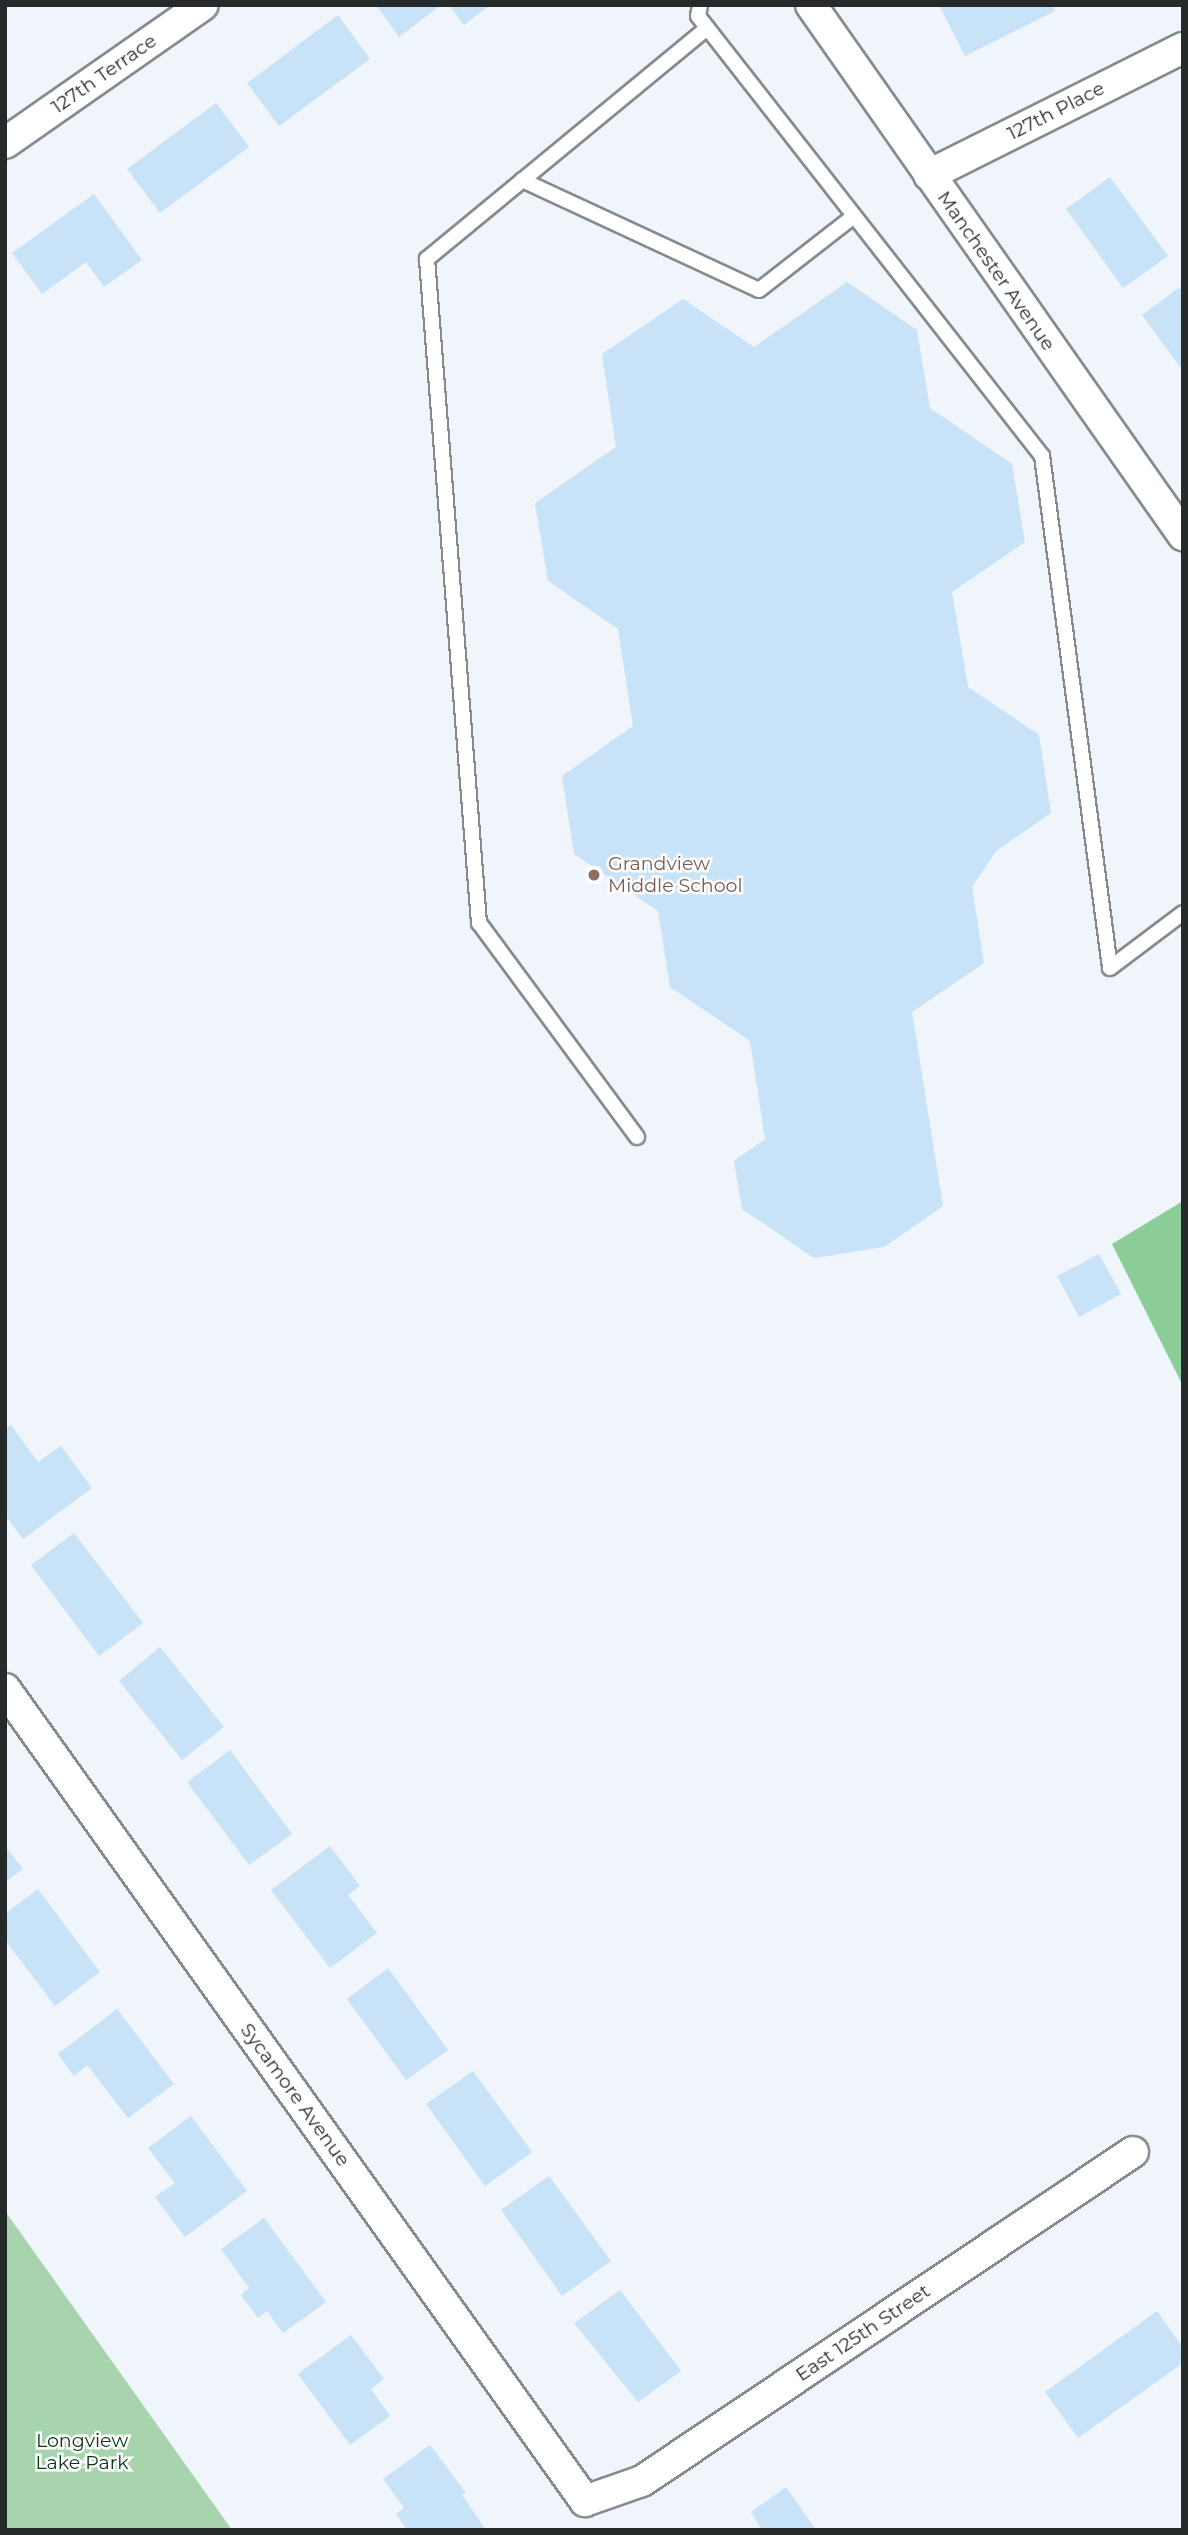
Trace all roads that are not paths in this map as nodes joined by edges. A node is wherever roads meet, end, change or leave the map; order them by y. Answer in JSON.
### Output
{"nodes":[{"id":1,"x":203,"y":5,"type":"edge"},
{"id":2,"x":700,"y":5,"type":"edge"},
{"id":3,"x":811,"y":5,"type":"edge"},
{"id":4,"x":708,"y":28,"type":"junction"},
{"id":5,"x":1183,"y":48,"type":"edge"},
{"id":6,"x":5,"y":143,"type":"edge"},
{"id":7,"x":929,"y":175,"type":"junction"},
{"id":8,"x":522,"y":180,"type":"junction"},
{"id":9,"x":854,"y":216,"type":"junction"},
{"id":10,"x":1183,"y":535,"type":"edge"},
{"id":11,"x":1183,"y":913,"type":"edge"},
{"id":12,"x":637,"y":1137,"type":"dead end"},
{"id":13,"x":5,"y":1689,"type":"edge"},
{"id":14,"x":1133,"y":2152,"type":"dead end"},
{"id":15,"x":584,"y":2501,"type":"joint"}],
"edges":[{"from":1,"to":6,"type":"street","name":"127th Terrace"},
{"from":2,"to":4,"type":"lane"},
{"from":3,"to":7,"type":"street","name":"Manchester Avenue"},
{"from":4,"to":8,"type":"lane"},
{"from":4,"to":9,"type":"lane"},
{"from":5,"to":7,"type":"street","name":"127th Place"},
{"from":7,"to":10,"type":"street","name":"Manchester Avenue"},
{"from":8,"to":9,"type":"lane"},
{"from":8,"to":12,"type":"lane"},
{"from":9,"to":11,"type":"lane"},
{"from":13,"to":15,"type":"street","name":"Sycamore Avenue"},
{"from":14,"to":15,"type":"street","name":"East 125th Street"}]}
